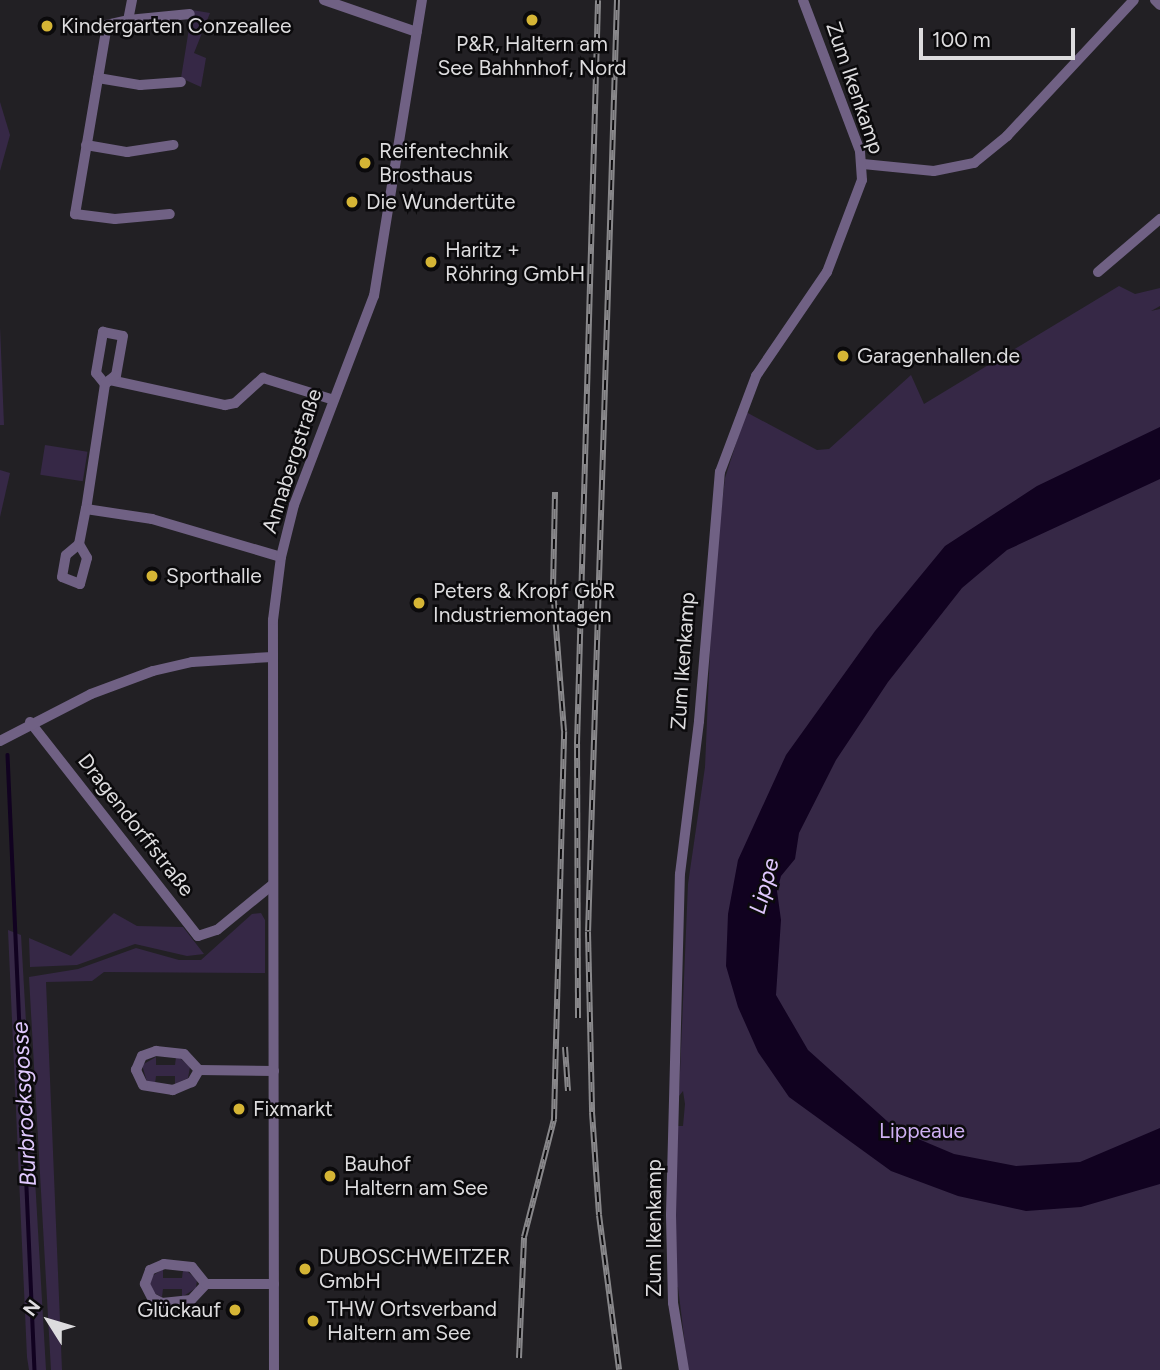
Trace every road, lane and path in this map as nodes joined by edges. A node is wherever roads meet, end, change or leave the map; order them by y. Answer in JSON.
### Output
{"nodes":[{"id":1,"x":132,"y":0,"type":"edge"},
{"id":2,"x":324,"y":0,"type":"edge"},
{"id":3,"x":422,"y":0,"type":"edge"},
{"id":4,"x":803,"y":0,"type":"edge"},
{"id":5,"x":1134,"y":0,"type":"edge"},
{"id":6,"x":1155,"y":0,"type":"edge"},
{"id":7,"x":1160,"y":5,"type":"edge"},
{"id":8,"x":190,"y":14,"type":"dead end"},
{"id":9,"x":128,"y":20,"type":"junction"},
{"id":10,"x":417,"y":32,"type":"junction"},
{"id":11,"x":99,"y":78,"type":"junction"},
{"id":12,"x":181,"y":82,"type":"dead end"},
{"id":13,"x":86,"y":145,"type":"junction"},
{"id":14,"x":173,"y":145,"type":"dead end"},
{"id":15,"x":863,"y":164,"type":"junction"},
{"id":16,"x":170,"y":214,"type":"dead end"},
{"id":17,"x":1160,"y":219,"type":"edge"},
{"id":18,"x":1098,"y":272,"type":"dead end"},
{"id":19,"x":331,"y":400,"type":"junction"},
{"id":20,"x":86,"y":509,"type":"junction"},
{"id":21,"x":79,"y":544,"type":"dead end"},
{"id":22,"x":281,"y":557,"type":"junction"},
{"id":23,"x":272,"y":657,"type":"junction"},
{"id":24,"x":30,"y":722,"type":"junction"},
{"id":25,"x":0,"y":741,"type":"edge"},
{"id":26,"x":272,"y":885,"type":"junction"},
{"id":27,"x":200,"y":1070,"type":"junction"},
{"id":28,"x":274,"y":1071,"type":"junction"},
{"id":29,"x":206,"y":1284,"type":"junction"},
{"id":30,"x":274,"y":1284,"type":"junction"},
{"id":31,"x":274,"y":1370,"type":"edge"},
{"id":32,"x":684,"y":1370,"type":"edge"}],
"edges":[{"from":1,"to":9,"type":"street"},
{"from":2,"to":10,"type":"street"},
{"from":3,"to":10,"type":"street","name":"Annabergstraße"},
{"from":4,"to":15,"type":"street","name":"Zum Ikenkamp"},
{"from":5,"to":15,"type":"street"},
{"from":6,"to":7,"type":"street"},
{"from":8,"to":9,"type":"street"},
{"from":9,"to":11,"type":"street"},
{"from":10,"to":19,"type":"street","name":"Annabergstraße"},
{"from":11,"to":12,"type":"street"},
{"from":11,"to":13,"type":"street"},
{"from":13,"to":14,"type":"street"},
{"from":13,"to":16,"type":"street"},
{"from":15,"to":32,"type":"street","name":"Zum Ikenkamp"},
{"from":17,"to":18,"type":"street"},
{"from":19,"to":20,"type":"street"},
{"from":19,"to":22,"type":"street","name":"Annabergstraße"},
{"from":20,"to":21,"type":"street"},
{"from":20,"to":22,"type":"street"},
{"from":22,"to":23,"type":"street","name":"Annabergstraße"},
{"from":23,"to":24,"type":"street"},
{"from":23,"to":26,"type":"street","name":"Annabergstraße"},
{"from":24,"to":25,"type":"street"},
{"from":24,"to":26,"type":"street","name":"Dragendorffstraße"},
{"from":26,"to":28,"type":"street","name":"Annabergstraße"},
{"from":27,"to":27,"type":"street"},
{"from":27,"to":28,"type":"street"},
{"from":28,"to":30,"type":"street","name":"Annabergstraße"},
{"from":29,"to":29,"type":"street"},
{"from":29,"to":30,"type":"street"},
{"from":30,"to":31,"type":"street","name":"Annabergstraße"}]}
